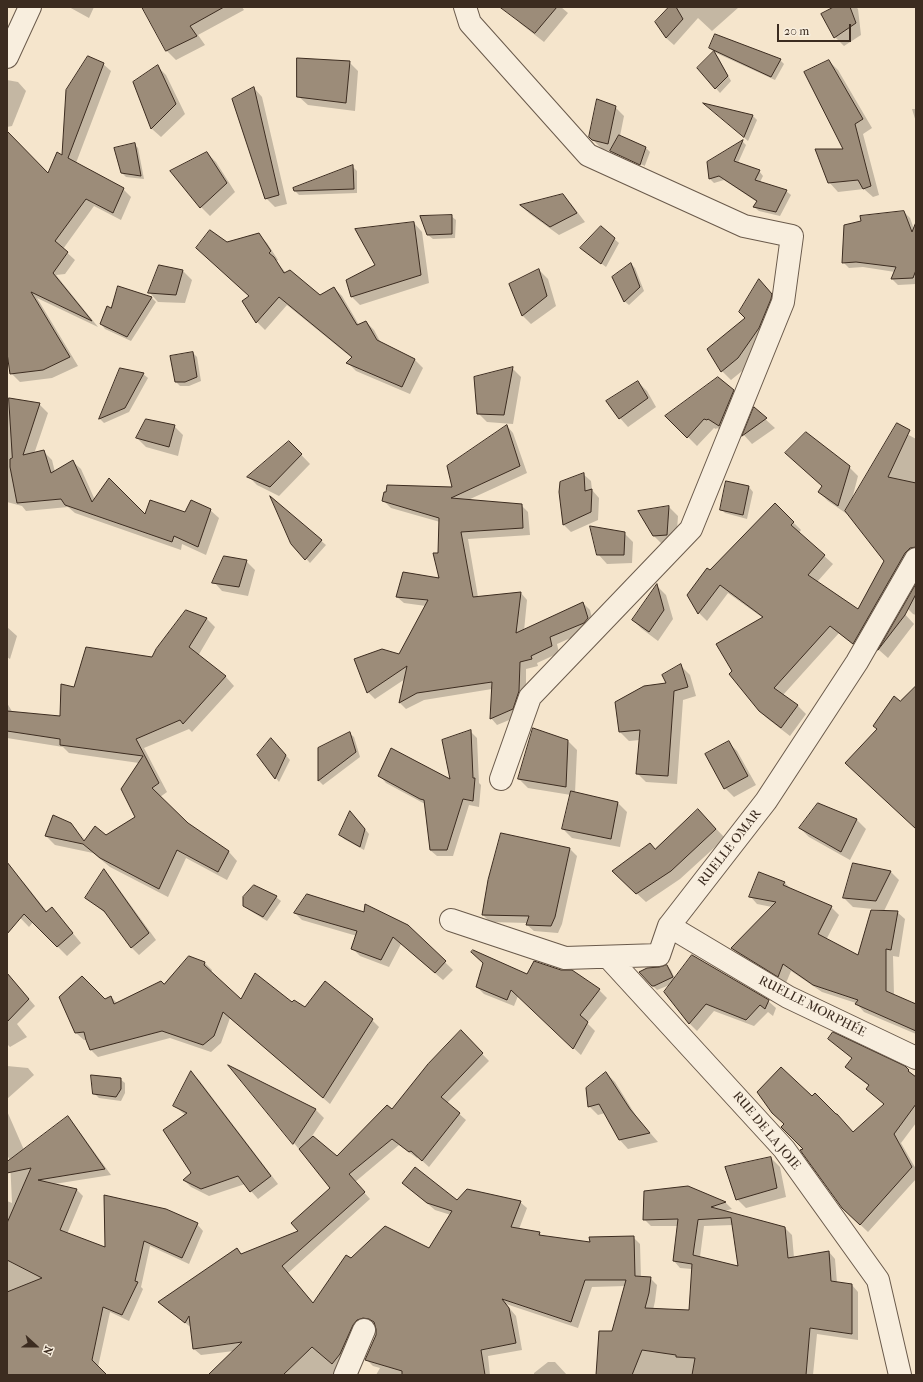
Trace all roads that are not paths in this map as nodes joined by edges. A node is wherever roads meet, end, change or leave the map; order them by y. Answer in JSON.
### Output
{"nodes":[{"id":1,"x":30,"y":7,"type":"edge"},
{"id":2,"x":465,"y":7,"type":"edge"},
{"id":3,"x":7,"y":57,"type":"edge"},
{"id":4,"x":916,"y":559,"type":"edge"},
{"id":5,"x":500,"y":779,"type":"dead end"},
{"id":6,"x":451,"y":920,"type":"dead end"},
{"id":7,"x":669,"y":926,"type":"junction"},
{"id":8,"x":608,"y":957,"type":"junction"},
{"id":9,"x":916,"y":1058,"type":"edge"},
{"id":10,"x":364,"y":1330,"type":"dead end"},
{"id":11,"x":345,"y":1375,"type":"edge"},
{"id":12,"x":900,"y":1375,"type":"edge"}],
"edges":[{"from":1,"to":3,"type":"street"},
{"from":2,"to":5,"type":"street"},
{"from":4,"to":7,"type":"street","name":"RUELLE OMAR"},
{"from":6,"to":8,"type":"street","name":"RUELLE OMAR"},
{"from":7,"to":8,"type":"street","name":"RUELLE OMAR"},
{"from":7,"to":9,"type":"street","name":"RUELLE MORPHÉE"},
{"from":8,"to":12,"type":"street","name":"RUE DE LA JOIE"},
{"from":10,"to":11,"type":"street"}]}
